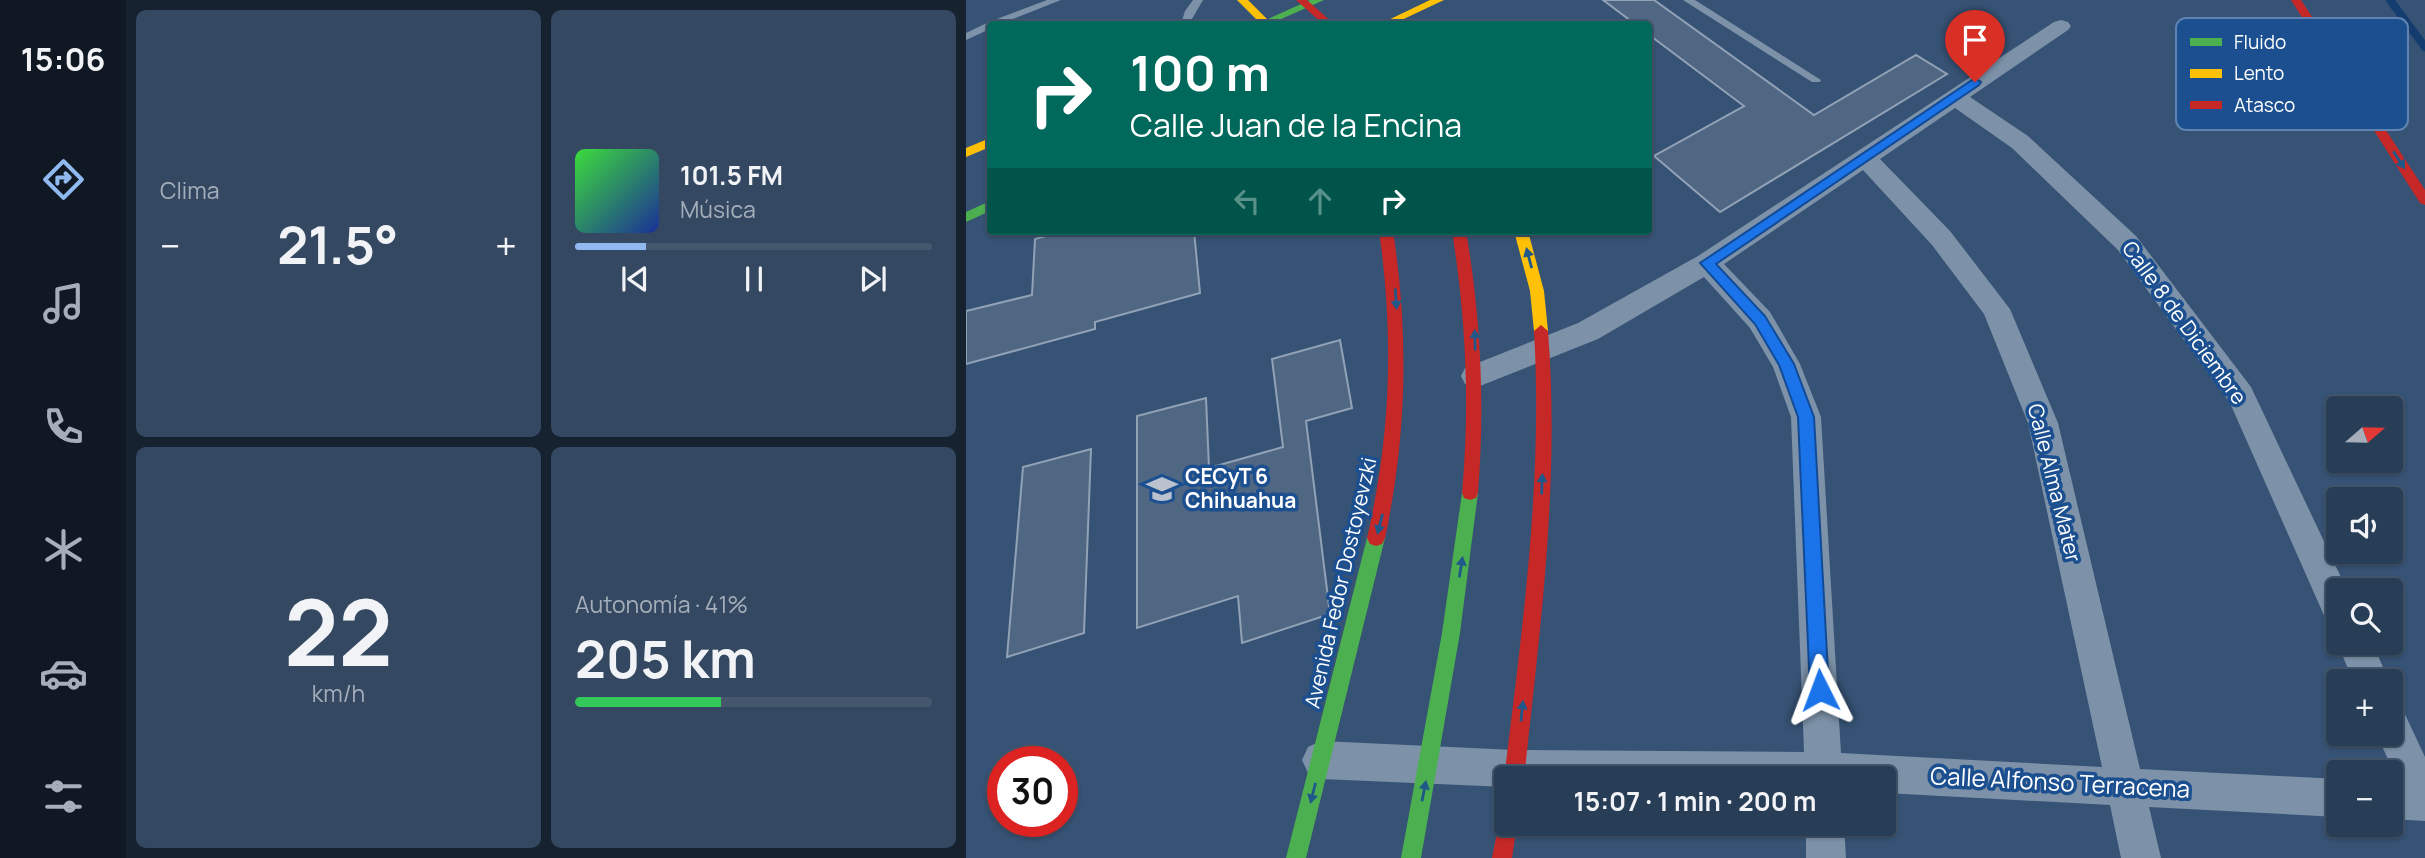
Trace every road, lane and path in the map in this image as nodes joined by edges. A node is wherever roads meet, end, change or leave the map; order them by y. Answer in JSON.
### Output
{"nodes":[{"id":1,"x":1056,"y":0,"type":"edge"},
{"id":2,"x":1198,"y":0,"type":"edge"},
{"id":3,"x":1242,"y":0,"type":"edge"},
{"id":4,"x":1439,"y":0,"type":"edge"},
{"id":5,"x":1688,"y":0,"type":"edge"},
{"id":6,"x":2295,"y":0,"type":"edge"},
{"id":7,"x":1306,"y":1,"type":"edge"},
{"id":8,"x":2307,"y":18,"type":"edge"},
{"id":9,"x":966,"y":21,"type":"edge"},
{"id":10,"x":1005,"y":21,"type":"edge"},
{"id":11,"x":1186,"y":21,"type":"edge"},
{"id":12,"x":1262,"y":21,"type":"edge"},
{"id":13,"x":1270,"y":21,"type":"edge"},
{"id":14,"x":1326,"y":21,"type":"edge"},
{"id":15,"x":1399,"y":21,"type":"edge"},
{"id":16,"x":2061,"y":26,"type":"dead end"},
{"id":17,"x":987,"y":28,"type":"edge"},
{"id":18,"x":970,"y":34,"type":"edge"},
{"id":19,"x":1816,"y":80,"type":"dead end"},
{"id":20,"x":1954,"y":96,"type":"junction"},
{"id":21,"x":2380,"y":130,"type":"edge"},
{"id":22,"x":987,"y":143,"type":"edge"},
{"id":23,"x":966,"y":153,"type":"edge"},
{"id":24,"x":1864,"y":157,"type":"junction"},
{"id":25,"x":2425,"y":200,"type":"edge"},
{"id":26,"x":987,"y":208,"type":"edge"},
{"id":27,"x":966,"y":218,"type":"edge"},
{"id":28,"x":1387,"y":235,"type":"edge"},
{"id":29,"x":1460,"y":235,"type":"edge"},
{"id":30,"x":1522,"y":235,"type":"edge"},
{"id":31,"x":1707,"y":263,"type":"junction"},
{"id":32,"x":1543,"y":350,"type":"junction"},
{"id":33,"x":1475,"y":376,"type":"junction"},
{"id":34,"x":2326,"y":582,"type":"edge"},
{"id":35,"x":2400,"y":746,"type":"edge"},
{"id":36,"x":1321,"y":760,"type":"junction"},
{"id":37,"x":1429,"y":765,"type":"junction"},
{"id":38,"x":1516,"y":766,"type":"edge"},
{"id":39,"x":1824,"y":766,"type":"edge"},
{"id":40,"x":1494,"y":772,"type":"edge"},
{"id":41,"x":1896,"y":778,"type":"edge"},
{"id":42,"x":2126,"y":787,"type":"junction"},
{"id":43,"x":2326,"y":797,"type":"edge"},
{"id":44,"x":2403,"y":800,"type":"edge"},
{"id":45,"x":2425,"y":800,"type":"edge"},
{"id":46,"x":1505,"y":836,"type":"edge"},
{"id":47,"x":1825,"y":836,"type":"edge"},
{"id":48,"x":1296,"y":858,"type":"edge"},
{"id":49,"x":1410,"y":858,"type":"edge"},
{"id":50,"x":1502,"y":858,"type":"edge"},
{"id":51,"x":1826,"y":858,"type":"edge"},
{"id":52,"x":2141,"y":858,"type":"edge"}],
"edges":[{"from":1,"to":10,"type":"lane"},
{"from":2,"to":11,"type":"lane"},
{"from":3,"to":12,"type":"main road"},
{"from":4,"to":15,"type":"main road"},
{"from":5,"to":19,"type":"lane"},
{"from":6,"to":8,"type":"main road","one_way":true},
{"from":7,"to":13,"type":"main road"},
{"from":7,"to":14,"type":"main road"},
{"from":9,"to":18,"type":"lane"},
{"from":16,"to":20,"type":"street"},
{"from":17,"to":18,"type":"lane"},
{"from":20,"to":24,"type":"street"},
{"from":20,"to":34,"type":"street","name":"Calle 8 de Diciembre"},
{"from":21,"to":25,"type":"main road","one_way":true},
{"from":22,"to":23,"type":"main road"},
{"from":24,"to":31,"type":"street"},
{"from":24,"to":42,"type":"street","name":"Calle Alma Mater"},
{"from":26,"to":27,"type":"main road"},
{"from":28,"to":36,"type":"main road","name":"Avenida Fedor Dostoyevzki","one_way":true},
{"from":33,"to":29,"type":"main road","one_way":true},
{"from":32,"to":30,"type":"main road","one_way":true},
{"from":31,"to":32,"type":"street"},
{"from":31,"to":39,"type":"street"},
{"from":32,"to":33,"type":"street"},
{"from":38,"to":32,"type":"main road","one_way":true},
{"from":37,"to":33,"type":"main road","one_way":true},
{"from":35,"to":45,"type":"street"},
{"from":36,"to":37,"type":"street","name":"Calle Alfonso Terracena"},
{"from":36,"to":48,"type":"main road","name":"Avenida Fedor Dostoyevzki","one_way":true},
{"from":37,"to":40,"type":"street","name":"Calle Alfonso Terracena"},
{"from":49,"to":37,"type":"main road","one_way":true},
{"from":41,"to":42,"type":"street","name":"Calle Alfonso Terracena"},
{"from":42,"to":43,"type":"street","name":"Calle Alfonso Terracena"},
{"from":42,"to":52,"type":"street","name":"Calle Alma Mater"},
{"from":44,"to":45,"type":"street"},
{"from":46,"to":50,"type":"main road"},
{"from":47,"to":51,"type":"street"}]}
